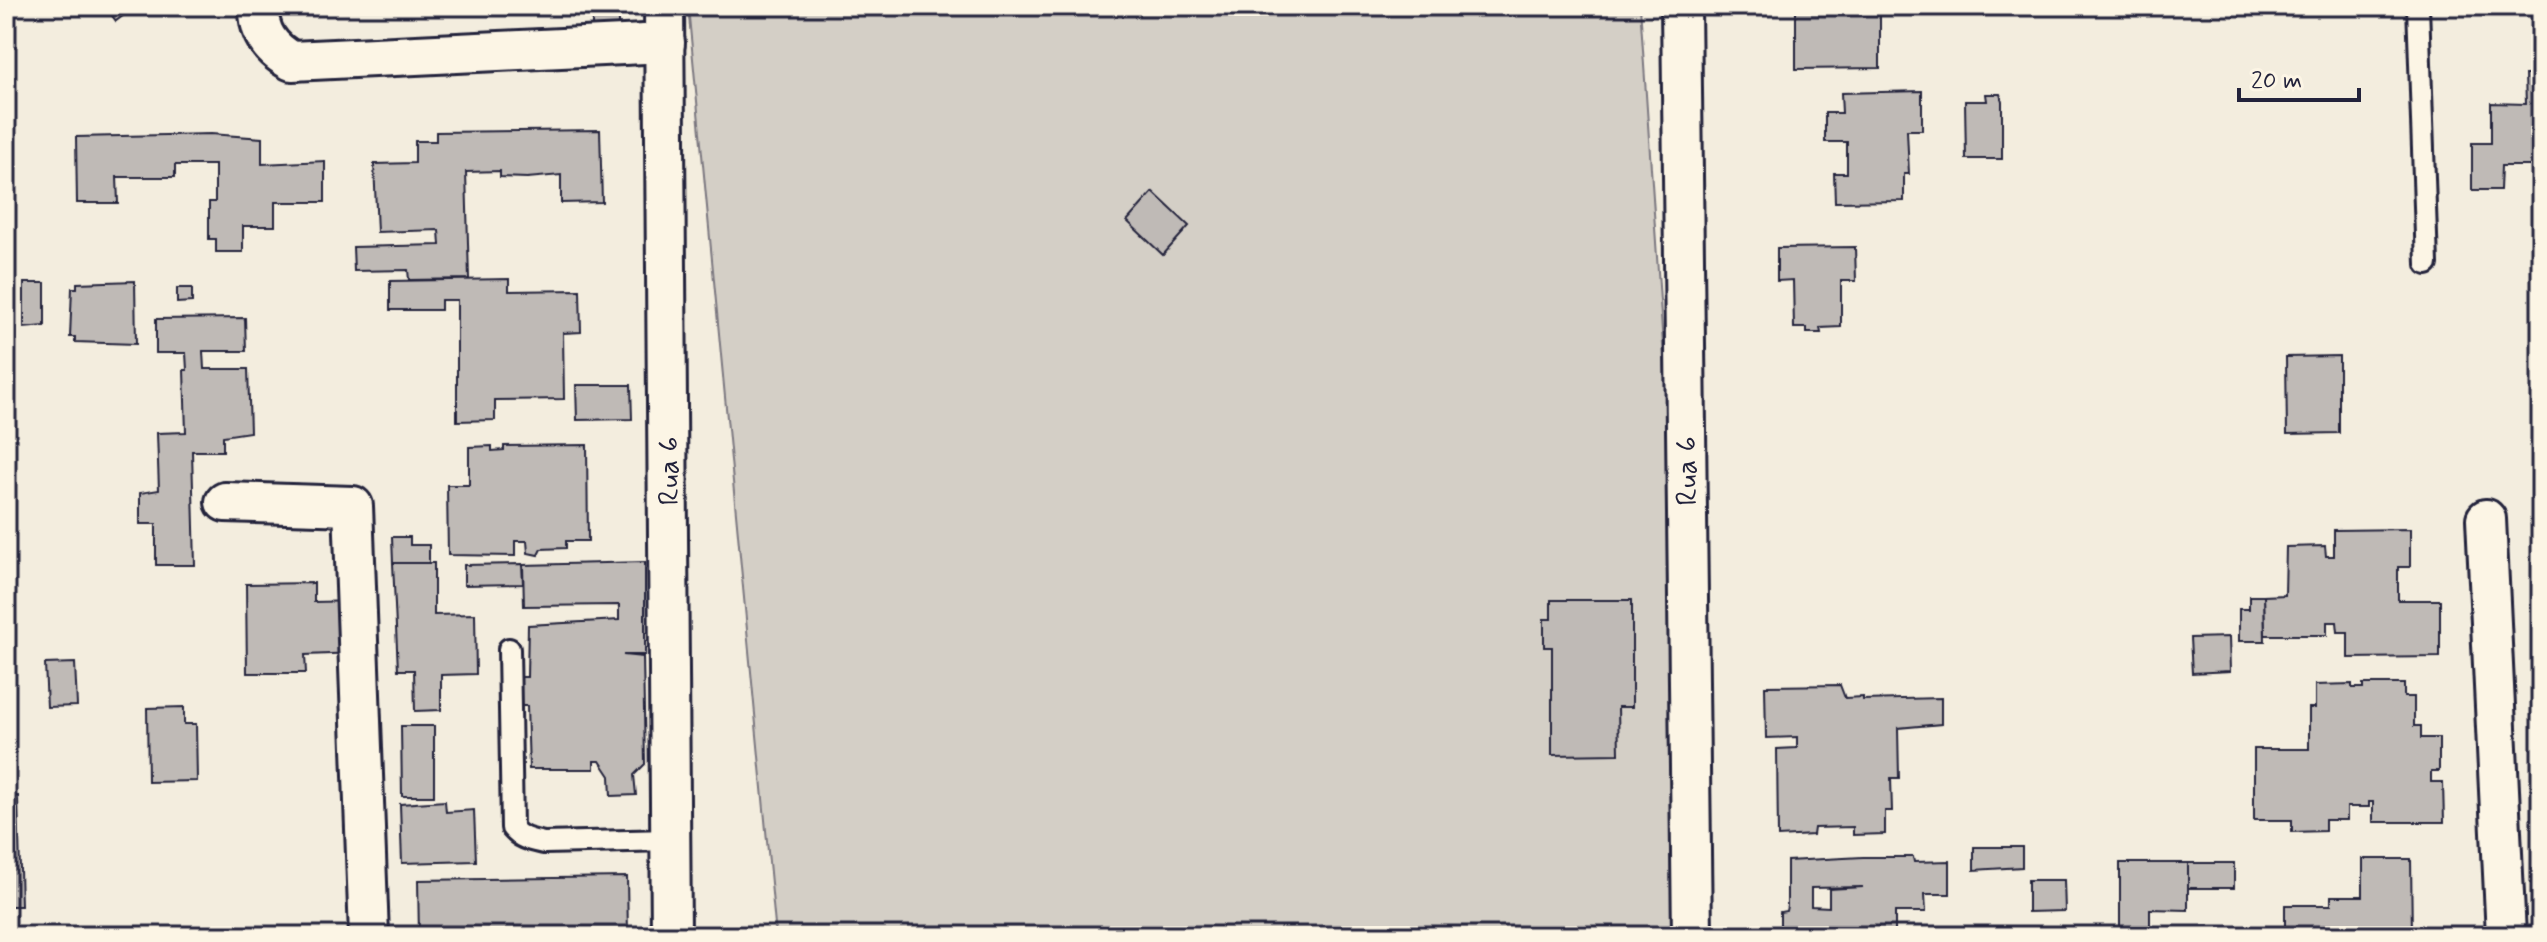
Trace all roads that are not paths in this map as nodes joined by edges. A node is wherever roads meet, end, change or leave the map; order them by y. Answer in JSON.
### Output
{"nodes":[{"id":1,"x":259,"y":6,"type":"edge"},
{"id":2,"x":1681,"y":6,"type":"edge"},
{"id":3,"x":2418,"y":6,"type":"edge"},
{"id":4,"x":664,"y":24,"type":"edge"},
{"id":5,"x":2427,"y":264,"type":"dead end"},
{"id":6,"x":225,"y":502,"type":"dead end"},
{"id":7,"x":2486,"y":519,"type":"dead end"},
{"id":8,"x":509,"y":649,"type":"dead end"},
{"id":9,"x":671,"y":840,"type":"junction"},
{"id":10,"x":369,"y":936,"type":"edge"},
{"id":11,"x":671,"y":936,"type":"edge"},
{"id":12,"x":1692,"y":936,"type":"edge"},
{"id":13,"x":2506,"y":936,"type":"edge"}],
"edges":[{"from":1,"to":4,"type":"street"},
{"from":2,"to":12,"type":"street","name":"Rua 6"},
{"from":3,"to":5,"type":"lane"},
{"from":4,"to":9,"type":"street","name":"Rua 6"},
{"from":6,"to":10,"type":"street"},
{"from":7,"to":13,"type":"street"},
{"from":8,"to":9,"type":"lane"},
{"from":9,"to":11,"type":"street","name":"Rua 6"}]}
